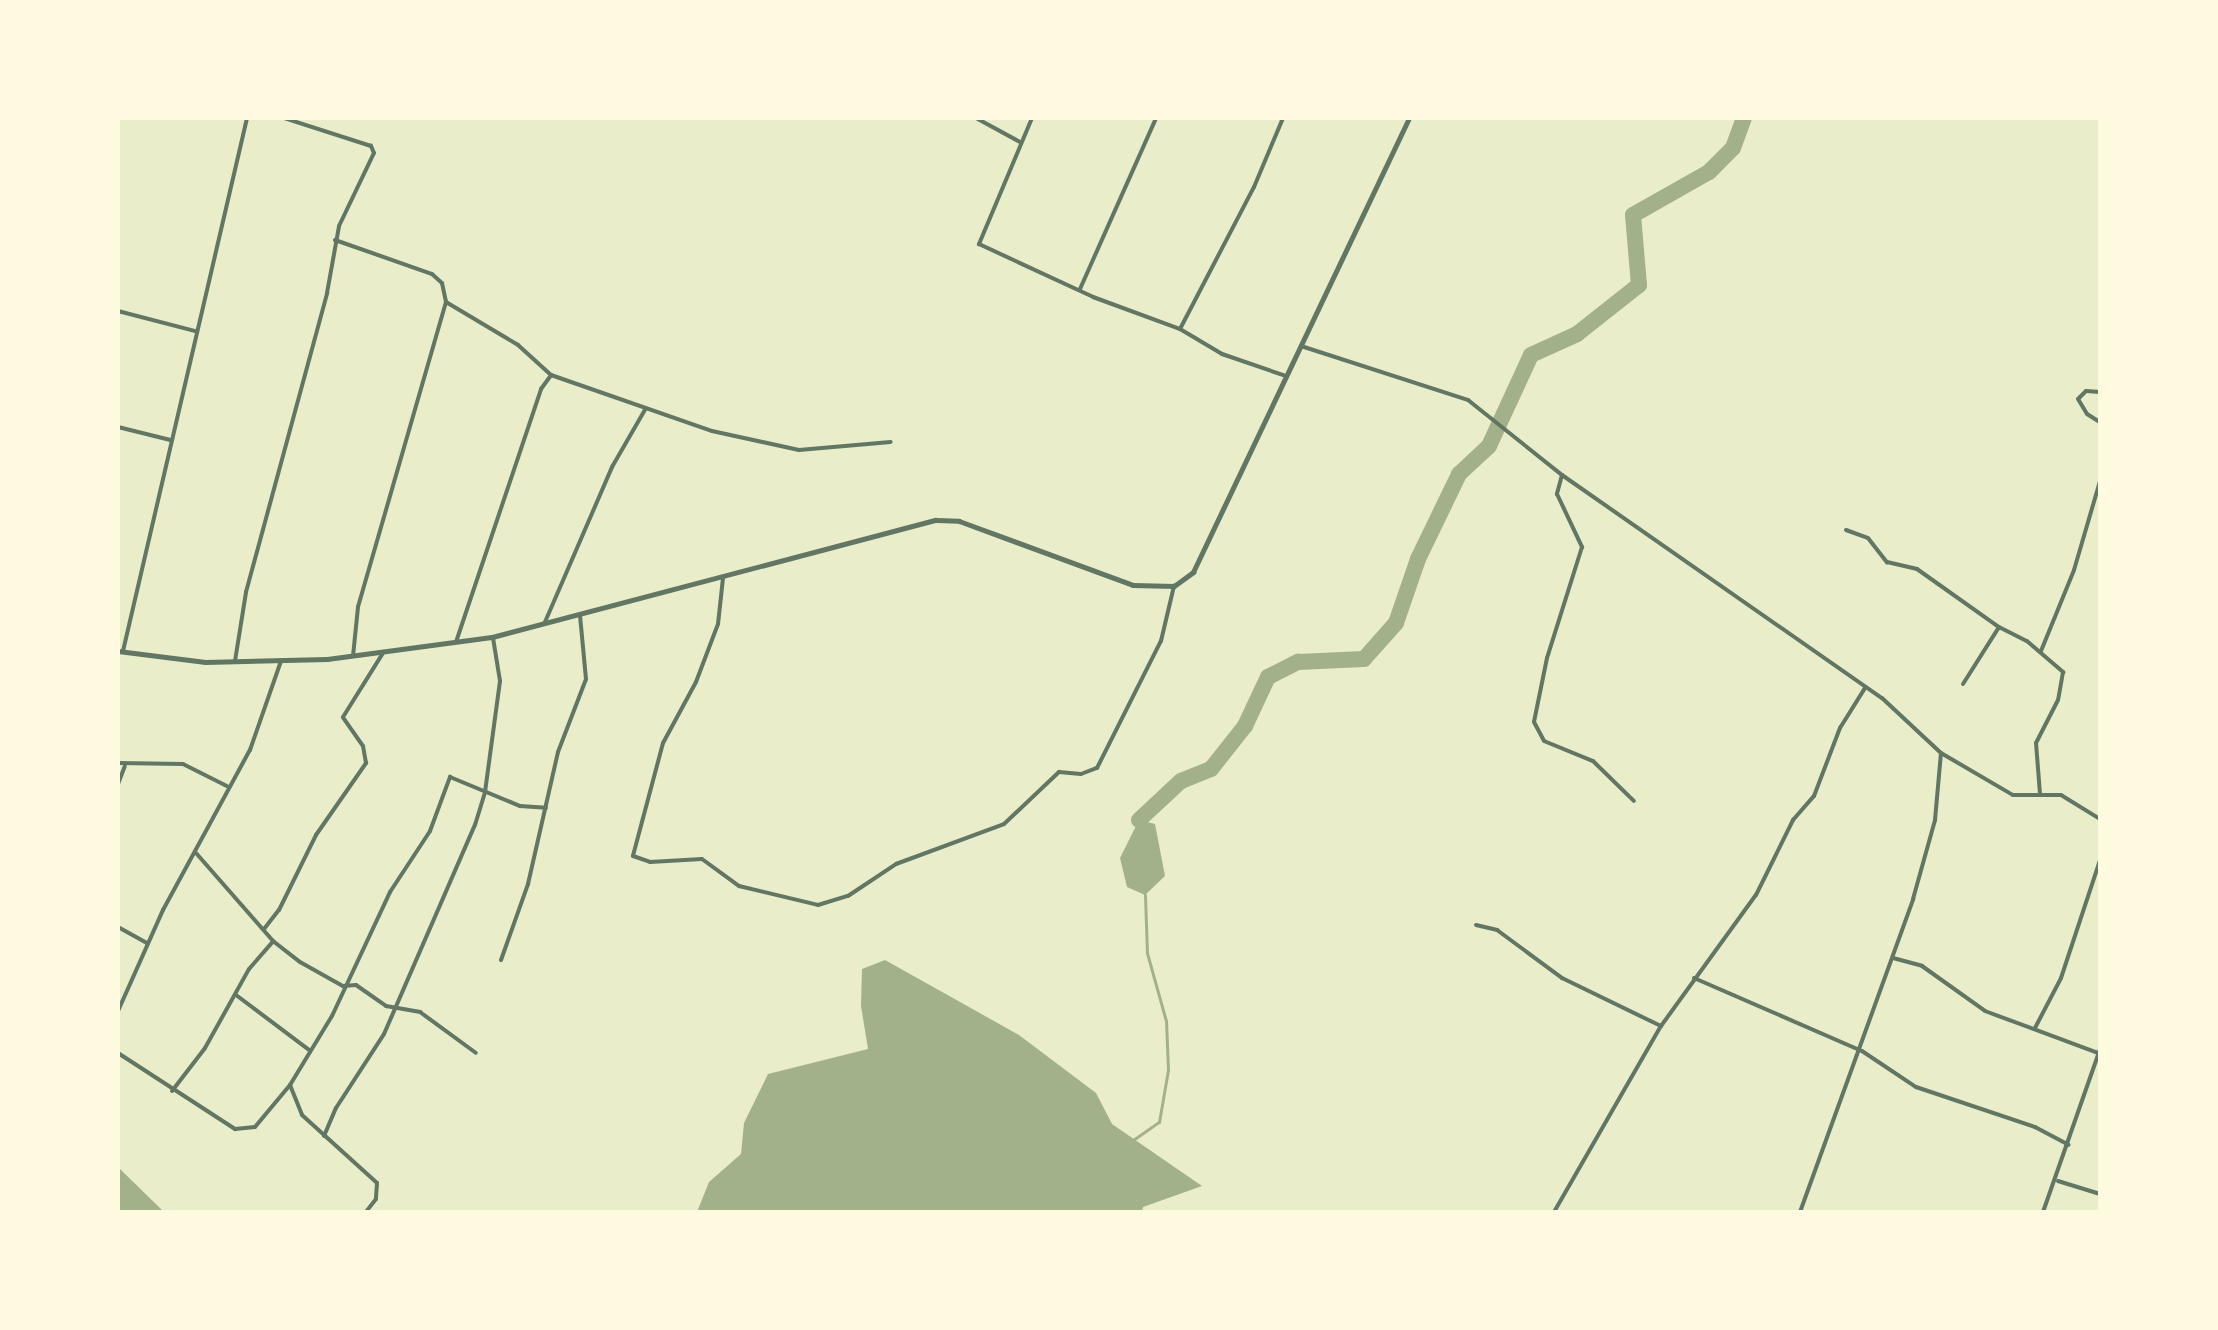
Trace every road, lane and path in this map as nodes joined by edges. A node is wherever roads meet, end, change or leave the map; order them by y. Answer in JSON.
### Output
{"nodes":[{"id":1,"x":247,"y":118,"type":"edge"},
{"id":2,"x":284,"y":118,"type":"edge"},
{"id":3,"x":976,"y":118,"type":"edge"},
{"id":4,"x":1032,"y":118,"type":"edge"},
{"id":5,"x":1156,"y":118,"type":"edge"},
{"id":6,"x":1283,"y":118,"type":"edge"},
{"id":7,"x":1409,"y":118,"type":"edge"},
{"id":8,"x":1020,"y":142,"type":"junction"},
{"id":9,"x":335,"y":240,"type":"junction"},
{"id":10,"x":1080,"y":289,"type":"junction"},
{"id":11,"x":446,"y":302,"type":"junction"},
{"id":12,"x":118,"y":311,"type":"edge"},
{"id":13,"x":1180,"y":329,"type":"junction"},
{"id":14,"x":195,"y":331,"type":"junction"},
{"id":15,"x":1301,"y":346,"type":"junction"},
{"id":16,"x":551,"y":375,"type":"junction"},
{"id":17,"x":1286,"y":376,"type":"junction"},
{"id":18,"x":2100,"y":392,"type":"edge"},
{"id":19,"x":646,"y":408,"type":"junction"},
{"id":20,"x":2100,"y":422,"type":"edge"},
{"id":21,"x":118,"y":427,"type":"edge"},
{"id":22,"x":170,"y":440,"type":"junction"},
{"id":23,"x":891,"y":442,"type":"dead end"},
{"id":24,"x":1562,"y":475,"type":"junction"},
{"id":25,"x":2100,"y":481,"type":"edge"},
{"id":26,"x":1846,"y":530,"type":"dead end"},
{"id":27,"x":723,"y":578,"type":"junction"},
{"id":28,"x":1174,"y":586,"type":"junction"},
{"id":29,"x":579,"y":612,"type":"junction"},
{"id":30,"x":545,"y":624,"type":"junction"},
{"id":31,"x":1999,"y":627,"type":"junction"},
{"id":32,"x":492,"y":637,"type":"junction"},
{"id":33,"x":456,"y":642,"type":"junction"},
{"id":34,"x":120,"y":651,"type":"edge"},
{"id":35,"x":2041,"y":651,"type":"junction"},
{"id":36,"x":383,"y":653,"type":"junction"},
{"id":37,"x":353,"y":656,"type":"junction"},
{"id":38,"x":235,"y":661,"type":"junction"},
{"id":39,"x":281,"y":661,"type":"junction"},
{"id":40,"x":1963,"y":684,"type":"dead end"},
{"id":41,"x":1865,"y":688,"type":"junction"},
{"id":42,"x":1941,"y":753,"type":"junction"},
{"id":43,"x":118,"y":763,"type":"edge"},
{"id":44,"x":125,"y":766,"type":"junction"},
{"id":45,"x":118,"y":784,"type":"edge"},
{"id":46,"x":227,"y":786,"type":"junction"},
{"id":47,"x":485,"y":792,"type":"junction"},
{"id":48,"x":2040,"y":794,"type":"junction"},
{"id":49,"x":1634,"y":801,"type":"dead end"},
{"id":50,"x":546,"y":808,"type":"junction"},
{"id":51,"x":2100,"y":819,"type":"edge"},
{"id":52,"x":196,"y":853,"type":"junction"},
{"id":53,"x":2100,"y":860,"type":"edge"},
{"id":54,"x":1476,"y":925,"type":"dead end"},
{"id":55,"x":118,"y":927,"type":"edge"},
{"id":56,"x":264,"y":929,"type":"junction"},
{"id":57,"x":273,"y":941,"type":"junction"},
{"id":58,"x":147,"y":943,"type":"junction"},
{"id":59,"x":1893,"y":958,"type":"junction"},
{"id":60,"x":501,"y":960,"type":"dead end"},
{"id":61,"x":1694,"y":978,"type":"junction"},
{"id":62,"x":343,"y":986,"type":"junction"},
{"id":63,"x":236,"y":994,"type":"junction"},
{"id":64,"x":395,"y":1007,"type":"junction"},
{"id":65,"x":118,"y":1011,"type":"edge"},
{"id":66,"x":1661,"y":1026,"type":"junction"},
{"id":67,"x":2035,"y":1028,"type":"junction"},
{"id":68,"x":308,"y":1049,"type":"junction"},
{"id":69,"x":1862,"y":1051,"type":"junction"},
{"id":70,"x":2099,"y":1051,"type":"edge"},
{"id":71,"x":118,"y":1053,"type":"edge"},
{"id":72,"x":476,"y":1053,"type":"dead end"},
{"id":73,"x":290,"y":1085,"type":"junction"},
{"id":74,"x":172,"y":1091,"type":"junction"},
{"id":75,"x":324,"y":1136,"type":"junction"},
{"id":76,"x":2069,"y":1145,"type":"junction"},
{"id":77,"x":2058,"y":1181,"type":"junction"},
{"id":78,"x":2100,"y":1194,"type":"edge"},
{"id":79,"x":366,"y":1212,"type":"edge"},
{"id":80,"x":1554,"y":1212,"type":"edge"},
{"id":81,"x":1800,"y":1212,"type":"edge"},
{"id":82,"x":2043,"y":1212,"type":"edge"}],
"edges":[{"from":1,"to":14,"type":"street"},
{"from":2,"to":9,"type":"street"},
{"from":3,"to":8,"type":"street"},
{"from":4,"to":8,"type":"street"},
{"from":5,"to":10,"type":"street"},
{"from":6,"to":13,"type":"street"},
{"from":7,"to":15,"type":"street"},
{"from":8,"to":10,"type":"street"},
{"from":9,"to":11,"type":"street"},
{"from":9,"to":38,"type":"street"},
{"from":10,"to":13,"type":"street"},
{"from":11,"to":16,"type":"street"},
{"from":11,"to":37,"type":"street"},
{"from":12,"to":14,"type":"street"},
{"from":13,"to":17,"type":"street"},
{"from":14,"to":22,"type":"street"},
{"from":15,"to":17,"type":"street"},
{"from":15,"to":24,"type":"street"},
{"from":16,"to":19,"type":"street"},
{"from":16,"to":33,"type":"street"},
{"from":17,"to":28,"type":"street"},
{"from":18,"to":20,"type":"street"},
{"from":19,"to":23,"type":"street"},
{"from":19,"to":30,"type":"street"},
{"from":21,"to":22,"type":"street"},
{"from":22,"to":34,"type":"street"},
{"from":24,"to":41,"type":"street"},
{"from":24,"to":49,"type":"street"},
{"from":25,"to":35,"type":"street"},
{"from":26,"to":31,"type":"street"},
{"from":27,"to":28,"type":"street"},
{"from":27,"to":28,"type":"street"},
{"from":27,"to":29,"type":"street"},
{"from":29,"to":30,"type":"street"},
{"from":29,"to":50,"type":"street"},
{"from":30,"to":32,"type":"street"},
{"from":31,"to":35,"type":"street"},
{"from":31,"to":40,"type":"street"},
{"from":32,"to":33,"type":"street"},
{"from":32,"to":47,"type":"street"},
{"from":33,"to":36,"type":"street"},
{"from":34,"to":38,"type":"street"},
{"from":35,"to":48,"type":"street"},
{"from":36,"to":37,"type":"street"},
{"from":36,"to":56,"type":"street"},
{"from":37,"to":39,"type":"street"},
{"from":38,"to":39,"type":"street"},
{"from":39,"to":46,"type":"street"},
{"from":41,"to":42,"type":"street"},
{"from":41,"to":61,"type":"street"},
{"from":42,"to":48,"type":"street"},
{"from":42,"to":59,"type":"street"},
{"from":43,"to":44,"type":"street"},
{"from":44,"to":45,"type":"street"},
{"from":44,"to":46,"type":"street"},
{"from":46,"to":52,"type":"street"},
{"from":47,"to":50,"type":"street"},
{"from":47,"to":62,"type":"street"},
{"from":47,"to":64,"type":"street"},
{"from":48,"to":51,"type":"street"},
{"from":50,"to":60,"type":"street"},
{"from":52,"to":56,"type":"street"},
{"from":52,"to":58,"type":"street"},
{"from":53,"to":67,"type":"street"},
{"from":54,"to":66,"type":"street"},
{"from":55,"to":58,"type":"street"},
{"from":56,"to":57,"type":"street"},
{"from":57,"to":62,"type":"street"},
{"from":57,"to":63,"type":"street"},
{"from":58,"to":65,"type":"street"},
{"from":59,"to":67,"type":"street"},
{"from":59,"to":69,"type":"street"},
{"from":61,"to":66,"type":"street"},
{"from":61,"to":69,"type":"street"},
{"from":62,"to":64,"type":"street"},
{"from":62,"to":68,"type":"street"},
{"from":63,"to":68,"type":"street"},
{"from":63,"to":74,"type":"street"},
{"from":64,"to":72,"type":"street"},
{"from":64,"to":75,"type":"street"},
{"from":66,"to":80,"type":"street"},
{"from":67,"to":70,"type":"street"},
{"from":68,"to":73,"type":"street"},
{"from":69,"to":76,"type":"street"},
{"from":69,"to":81,"type":"street"},
{"from":70,"to":76,"type":"street"},
{"from":71,"to":74,"type":"street"},
{"from":73,"to":74,"type":"street"},
{"from":73,"to":75,"type":"street"},
{"from":75,"to":79,"type":"street"},
{"from":76,"to":77,"type":"street"},
{"from":77,"to":78,"type":"street"},
{"from":77,"to":82,"type":"street"}]}
